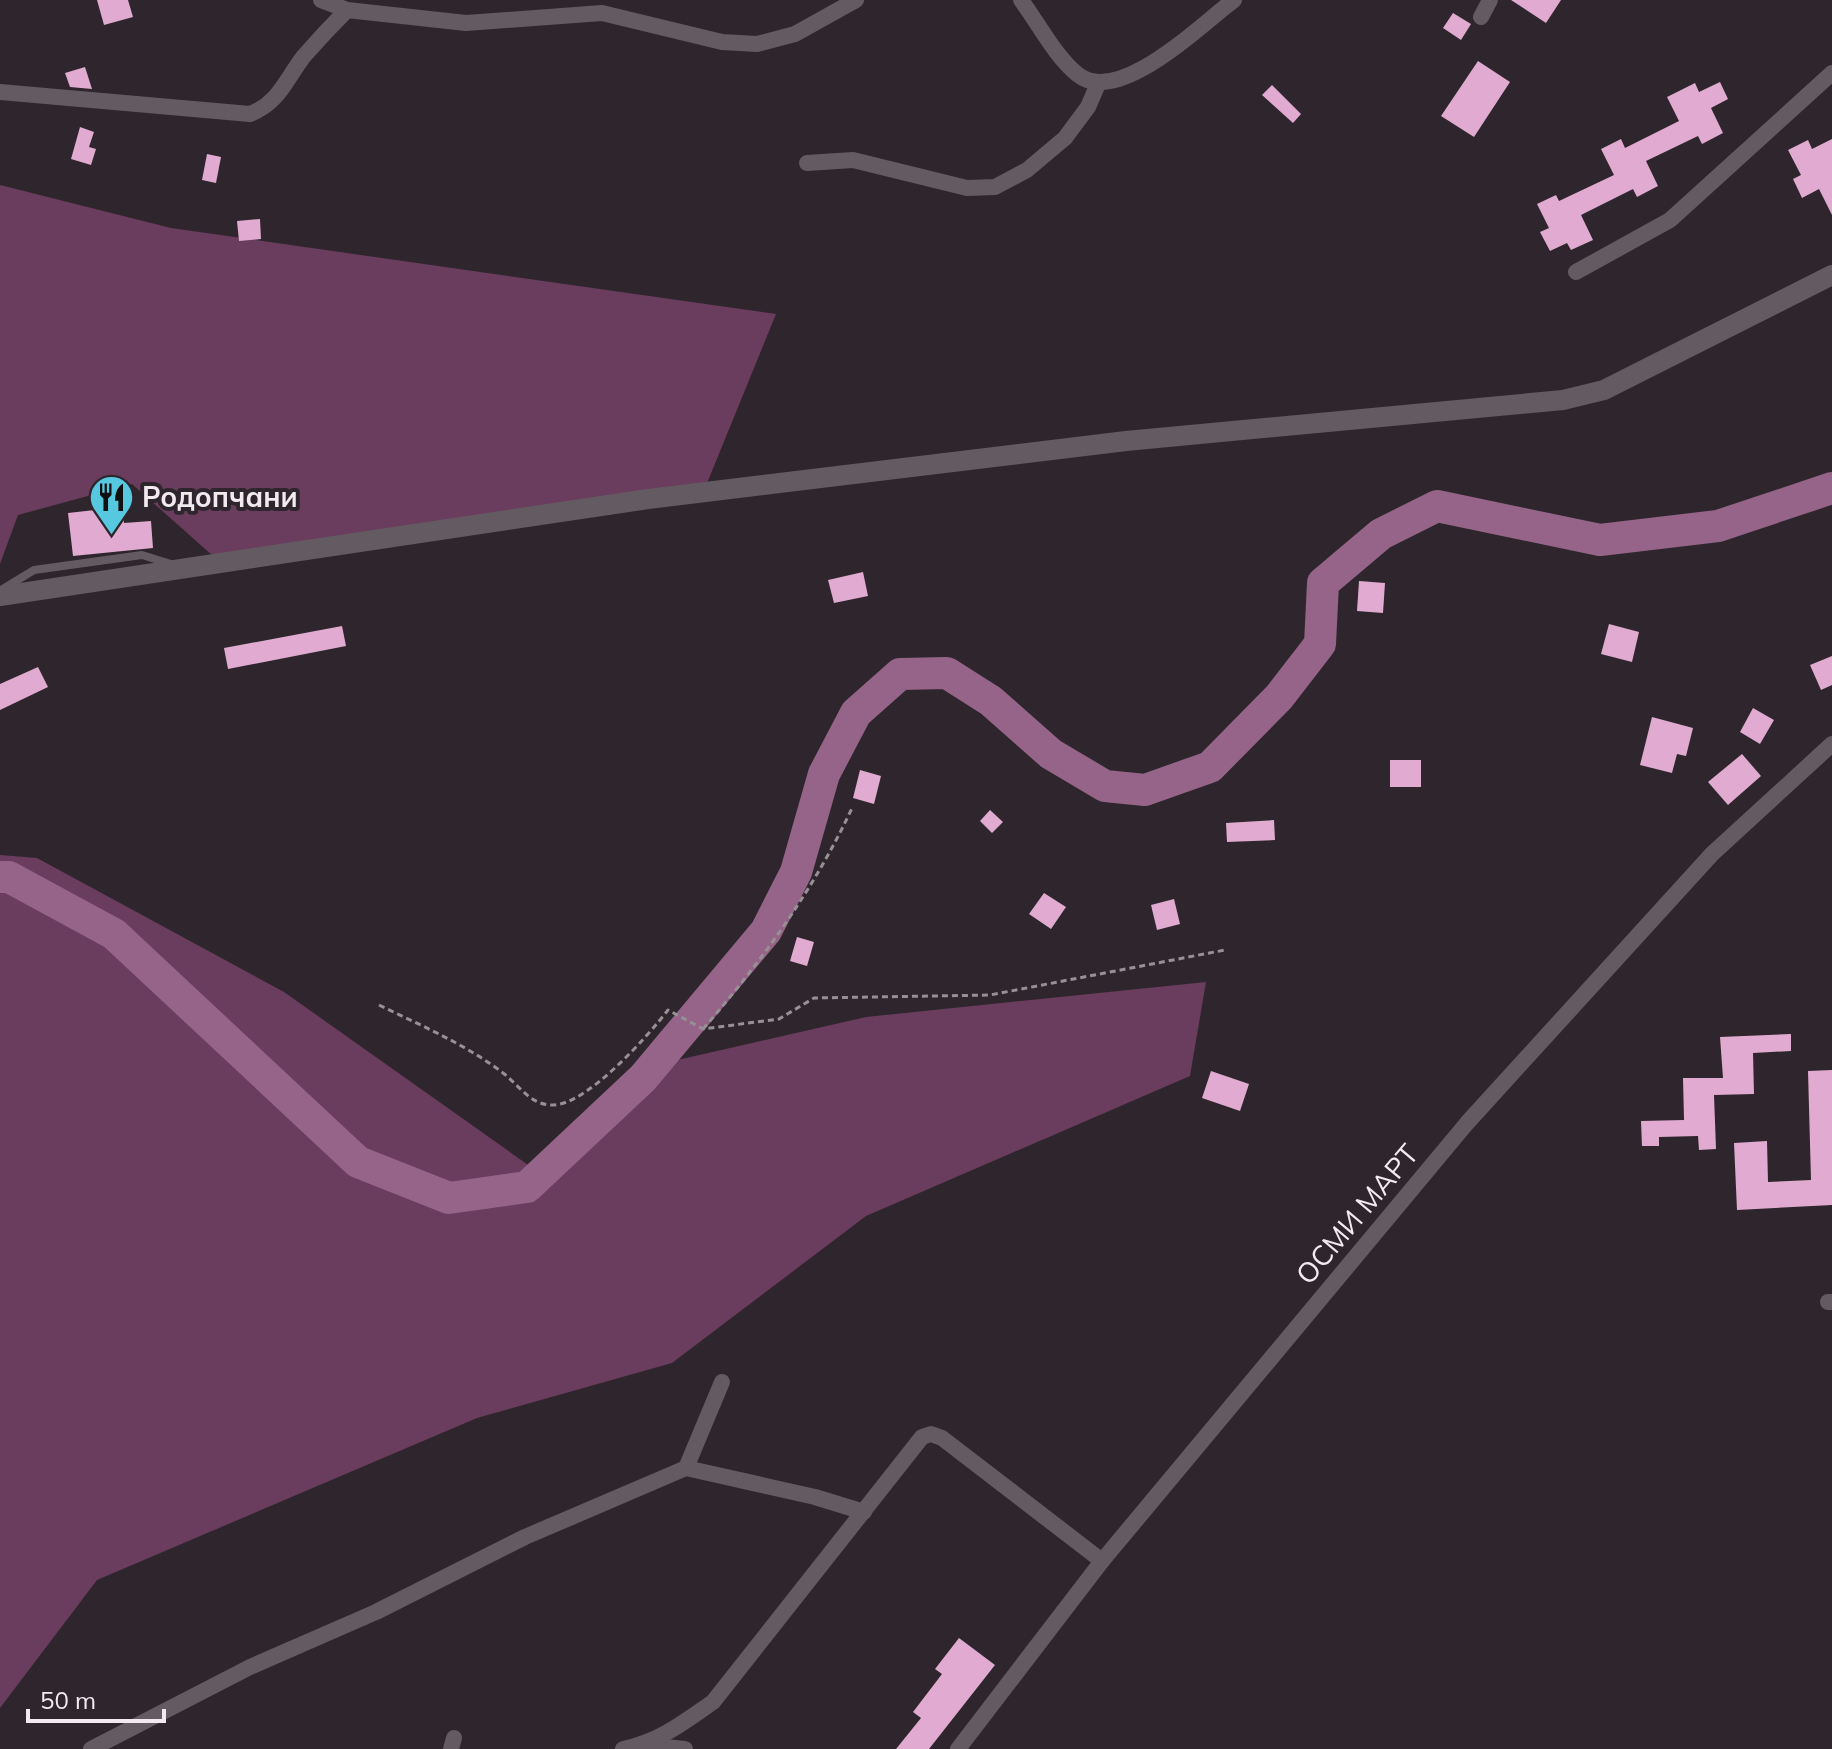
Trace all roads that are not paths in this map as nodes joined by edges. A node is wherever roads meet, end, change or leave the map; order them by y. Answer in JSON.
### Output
{"nodes":[{"id":1,"x":321,"y":0,"type":"edge"},
{"id":2,"x":856,"y":0,"type":"edge"},
{"id":3,"x":1021,"y":0,"type":"edge"},
{"id":4,"x":1234,"y":0,"type":"edge"},
{"id":5,"x":1490,"y":0,"type":"edge"},
{"id":6,"x":602,"y":7,"type":"edge"},
{"id":7,"x":347,"y":10,"type":"junction"},
{"id":8,"x":1481,"y":17,"type":"dead end"},
{"id":9,"x":1832,"y":73,"type":"edge"},
{"id":10,"x":1098,"y":84,"type":"junction"},
{"id":11,"x":0,"y":92,"type":"edge"},
{"id":12,"x":807,"y":163,"type":"dead end"},
{"id":13,"x":1576,"y":272,"type":"dead end"},
{"id":14,"x":1832,"y":275,"type":"edge"},
{"id":15,"x":0,"y":593,"type":"edge"},
{"id":16,"x":1832,"y":744,"type":"edge"},
{"id":17,"x":722,"y":1382,"type":"dead end"},
{"id":18,"x":686,"y":1468,"type":"junction"},
{"id":19,"x":864,"y":1512,"type":"junction"},
{"id":20,"x":1102,"y":1561,"type":"junction"},
{"id":21,"x":645,"y":1745,"type":"junction"},
{"id":22,"x":91,"y":1749,"type":"edge"},
{"id":23,"x":623,"y":1749,"type":"edge"},
{"id":24,"x":684,"y":1749,"type":"edge"},
{"id":25,"x":958,"y":1749,"type":"edge"}],
"edges":[{"from":1,"to":7,"type":"street"},
{"from":2,"to":6,"type":"street"},
{"from":3,"to":10,"type":"street"},
{"from":4,"to":10,"type":"street"},
{"from":5,"to":8,"type":"street"},
{"from":6,"to":7,"type":"street"},
{"from":7,"to":11,"type":"street"},
{"from":9,"to":13,"type":"street"},
{"from":10,"to":12,"type":"street"},
{"from":14,"to":15,"type":"street"},
{"from":16,"to":20,"type":"street","name":"ОСМИ МАРТ"},
{"from":17,"to":18,"type":"street"},
{"from":18,"to":19,"type":"street"},
{"from":18,"to":22,"type":"street"},
{"from":19,"to":20,"type":"street"},
{"from":19,"to":21,"type":"street"},
{"from":20,"to":25,"type":"street","name":"ОСМИ МАРТ"},
{"from":21,"to":23,"type":"street"},
{"from":21,"to":24,"type":"street"}]}
